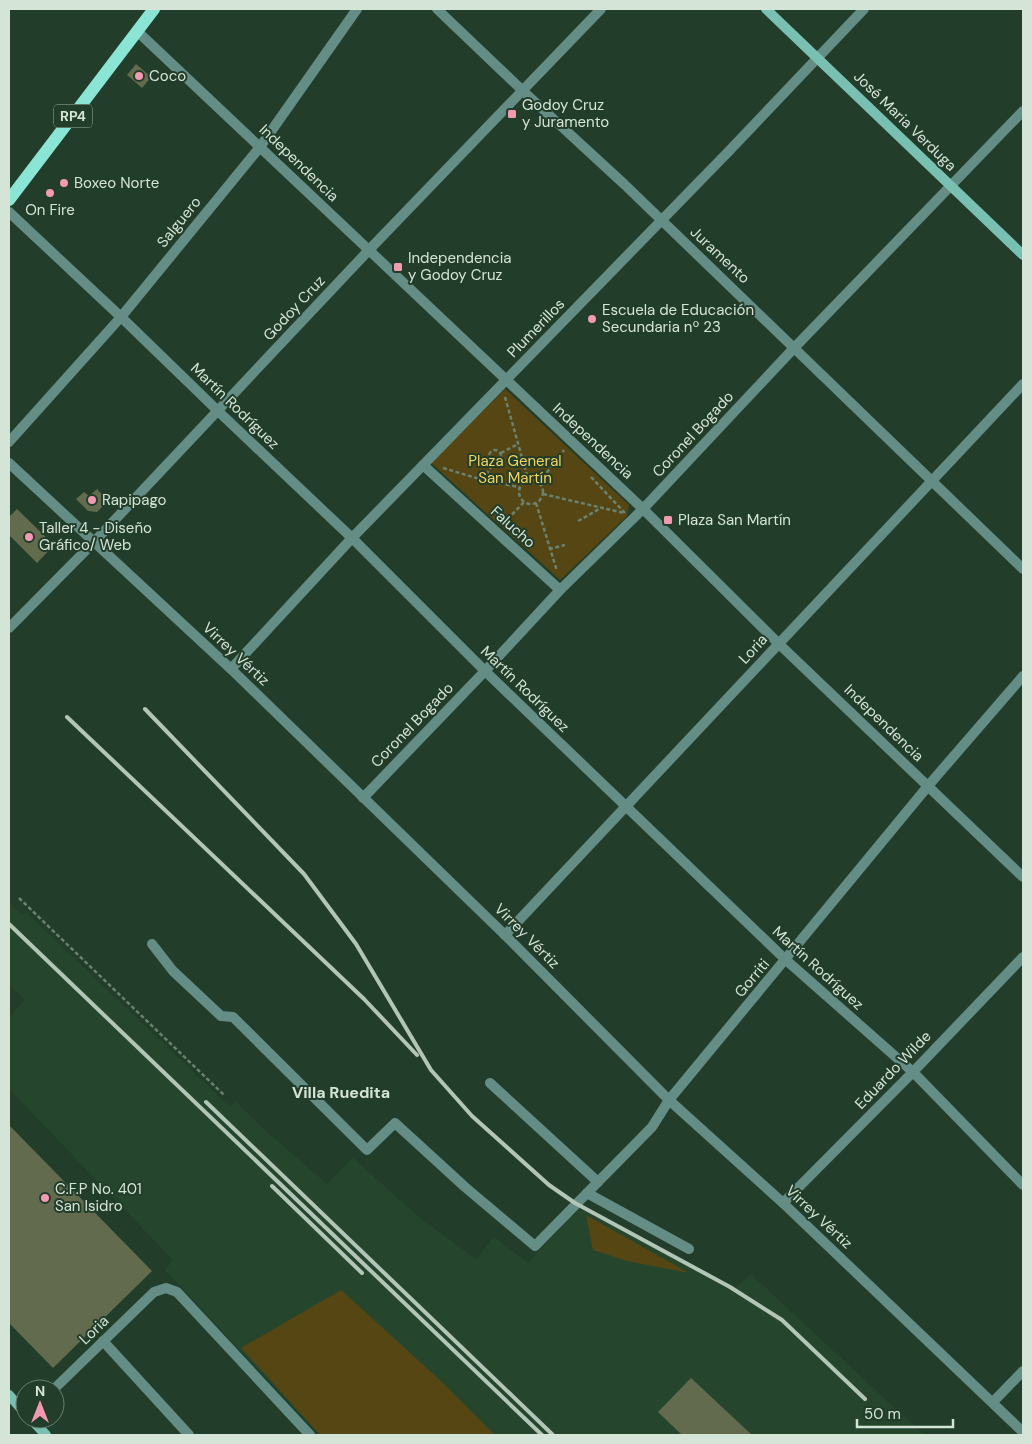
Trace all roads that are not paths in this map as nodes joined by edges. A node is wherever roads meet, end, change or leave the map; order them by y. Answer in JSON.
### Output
{"nodes":[{"id":1,"x":154,"y":9,"type":"edge"},
{"id":2,"x":357,"y":9,"type":"edge"},
{"id":3,"x":437,"y":9,"type":"edge"},
{"id":4,"x":601,"y":9,"type":"edge"},
{"id":5,"x":766,"y":9,"type":"edge"},
{"id":6,"x":864,"y":9,"type":"edge"},
{"id":7,"x":137,"y":31,"type":"junction"},
{"id":8,"x":818,"y":57,"type":"junction"},
{"id":9,"x":523,"y":91,"type":"junction"},
{"id":10,"x":1023,"y":111,"type":"edge"},
{"id":11,"x":260,"y":147,"type":"junction"},
{"id":12,"x":952,"y":186,"type":"junction"},
{"id":13,"x":9,"y":200,"type":"edge"},
{"id":14,"x":9,"y":212,"type":"edge"},
{"id":15,"x":661,"y":220,"type":"junction"},
{"id":16,"x":368,"y":251,"type":"junction"},
{"id":17,"x":1023,"y":255,"type":"edge"},
{"id":18,"x":121,"y":317,"type":"junction"},
{"id":19,"x":795,"y":347,"type":"junction"},
{"id":20,"x":507,"y":381,"type":"junction"},
{"id":21,"x":1023,"y":384,"type":"edge"},
{"id":22,"x":218,"y":411,"type":"junction"},
{"id":23,"x":9,"y":442,"type":"edge"},
{"id":24,"x":9,"y":463,"type":"edge"},
{"id":25,"x":423,"y":465,"type":"junction"},
{"id":26,"x":932,"y":480,"type":"junction"},
{"id":27,"x":643,"y":509,"type":"junction"},
{"id":28,"x":352,"y":538,"type":"junction"},
{"id":29,"x":94,"y":542,"type":"junction"},
{"id":30,"x":1023,"y":569,"type":"edge"},
{"id":31,"x":560,"y":590,"type":"junction"},
{"id":32,"x":9,"y":628,"type":"edge"},
{"id":33,"x":779,"y":644,"type":"junction"},
{"id":34,"x":231,"y":669,"type":"junction"},
{"id":35,"x":485,"y":671,"type":"junction"},
{"id":36,"x":1023,"y":676,"type":"edge"},
{"id":37,"x":928,"y":786,"type":"junction"},
{"id":38,"x":363,"y":798,"type":"junction"},
{"id":39,"x":625,"y":807,"type":"junction"},
{"id":40,"x":1023,"y":877,"type":"edge"},
{"id":41,"x":505,"y":935,"type":"junction"},
{"id":42,"x":152,"y":944,"type":"dead end"},
{"id":43,"x":1023,"y":957,"type":"edge"},
{"id":44,"x":786,"y":960,"type":"junction"},
{"id":45,"x":913,"y":1072,"type":"junction"},
{"id":46,"x":490,"y":1082,"type":"dead end"},
{"id":47,"x":669,"y":1100,"type":"junction"},
{"id":48,"x":598,"y":1182,"type":"junction"},
{"id":49,"x":1023,"y":1185,"type":"edge"},
{"id":50,"x":587,"y":1193,"type":"junction"},
{"id":51,"x":783,"y":1203,"type":"junction"},
{"id":52,"x":689,"y":1249,"type":"dead end"},
{"id":53,"x":103,"y":1341,"type":"junction"},
{"id":54,"x":1023,"y":1371,"type":"edge"},
{"id":55,"x":64,"y":1379,"type":"edge"},
{"id":56,"x":992,"y":1402,"type":"junction"},
{"id":57,"x":1023,"y":1432,"type":"edge"},
{"id":58,"x":189,"y":1435,"type":"edge"},
{"id":59,"x":310,"y":1435,"type":"edge"}],
"edges":[{"from":1,"to":7,"type":"main road","number":"RP4"},
{"from":2,"to":11,"type":"street","name":"Salguero"},
{"from":3,"to":9,"type":"street","name":"Juramento"},
{"from":4,"to":9,"type":"street","name":"Godoy Cruz"},
{"from":5,"to":8,"type":"street","name":"José Maria Verduga"},
{"from":6,"to":8,"type":"street","name":"Plumerillos"},
{"from":7,"to":11,"type":"street","name":"Independencia"},
{"from":7,"to":13,"type":"main road","number":"RP4"},
{"from":8,"to":12,"type":"street","name":"José Maria Verduga"},
{"from":8,"to":15,"type":"street","name":"Plumerillos"},
{"from":9,"to":15,"type":"street","name":"Juramento"},
{"from":9,"to":16,"type":"street","name":"Godoy Cruz"},
{"from":10,"to":12,"type":"street","name":"Coronel Bogado"},
{"from":11,"to":16,"type":"street","name":"Independencia"},
{"from":11,"to":18,"type":"street","name":"Salguero"},
{"from":12,"to":17,"type":"street","name":"José Maria Verduga"},
{"from":12,"to":19,"type":"street","name":"Coronel Bogado"},
{"from":14,"to":18,"type":"street","name":"Martín Rodríguez"},
{"from":15,"to":19,"type":"street","name":"Juramento"},
{"from":15,"to":20,"type":"street","name":"Plumerillos"},
{"from":16,"to":20,"type":"street","name":"Independencia"},
{"from":16,"to":22,"type":"street","name":"Godoy Cruz"},
{"from":18,"to":22,"type":"street","name":"Martín Rodríguez"},
{"from":18,"to":23,"type":"street","name":"Salguero"},
{"from":19,"to":26,"type":"street","name":"Juramento"},
{"from":19,"to":27,"type":"street","name":"Coronel Bogado"},
{"from":20,"to":25,"type":"street","name":"Plumerillos"},
{"from":20,"to":27,"type":"street","name":"Independencia"},
{"from":21,"to":26,"type":"street","name":"Loria"},
{"from":22,"to":28,"type":"street","name":"Martín Rodríguez"},
{"from":22,"to":29,"type":"street","name":"Godoy Cruz"},
{"from":24,"to":29,"type":"street","name":"Virrey Vértiz"},
{"from":25,"to":28,"type":"street","name":"Plumerillos"},
{"from":25,"to":31,"type":"street","name":"Falucho"},
{"from":26,"to":30,"type":"street","name":"Juramento"},
{"from":26,"to":33,"type":"street","name":"Loria"},
{"from":27,"to":31,"type":"street","name":"Coronel Bogado"},
{"from":27,"to":33,"type":"street","name":"Independencia"},
{"from":28,"to":34,"type":"street","name":"Plumerillos"},
{"from":28,"to":35,"type":"street","name":"Martín Rodríguez"},
{"from":29,"to":32,"type":"street","name":"Godoy Cruz"},
{"from":29,"to":34,"type":"street","name":"Virrey Vértiz"},
{"from":31,"to":35,"type":"street","name":"Coronel Bogado"},
{"from":33,"to":37,"type":"street","name":"Independencia"},
{"from":33,"to":39,"type":"street","name":"Loria"},
{"from":34,"to":38,"type":"street","name":"Virrey Vértiz"},
{"from":35,"to":38,"type":"street","name":"Coronel Bogado"},
{"from":35,"to":39,"type":"street","name":"Martín Rodríguez"},
{"from":36,"to":37,"type":"street","name":"Gorriti"},
{"from":37,"to":40,"type":"street","name":"Independencia"},
{"from":37,"to":44,"type":"street","name":"Gorriti"},
{"from":38,"to":41,"type":"street","name":"Virrey Vértiz"},
{"from":39,"to":41,"type":"street","name":"Loria"},
{"from":39,"to":44,"type":"street","name":"Martín Rodríguez"},
{"from":41,"to":47,"type":"street","name":"Virrey Vértiz"},
{"from":42,"to":50,"type":"street","name":"Gorriti"},
{"from":43,"to":45,"type":"street","name":"Eduardo Wilde"},
{"from":44,"to":45,"type":"street","name":"Martín Rodríguez"},
{"from":44,"to":47,"type":"street","name":"Gorriti"},
{"from":45,"to":49,"type":"street","name":"Martín Rodríguez"},
{"from":45,"to":51,"type":"street","name":"Eduardo Wilde"},
{"from":46,"to":48,"type":"street"},
{"from":47,"to":48,"type":"street","name":"Gorriti"},
{"from":47,"to":51,"type":"street","name":"Virrey Vértiz"},
{"from":48,"to":50,"type":"street","name":"Gorriti"},
{"from":50,"to":52,"type":"street"},
{"from":51,"to":56,"type":"street","name":"Virrey Vértiz"},
{"from":53,"to":55,"type":"street","name":"Loria"},
{"from":53,"to":58,"type":"street"},
{"from":53,"to":59,"type":"street","name":"Loria"},
{"from":54,"to":56,"type":"street"},
{"from":56,"to":57,"type":"street","name":"Virrey Vértiz"}]}
